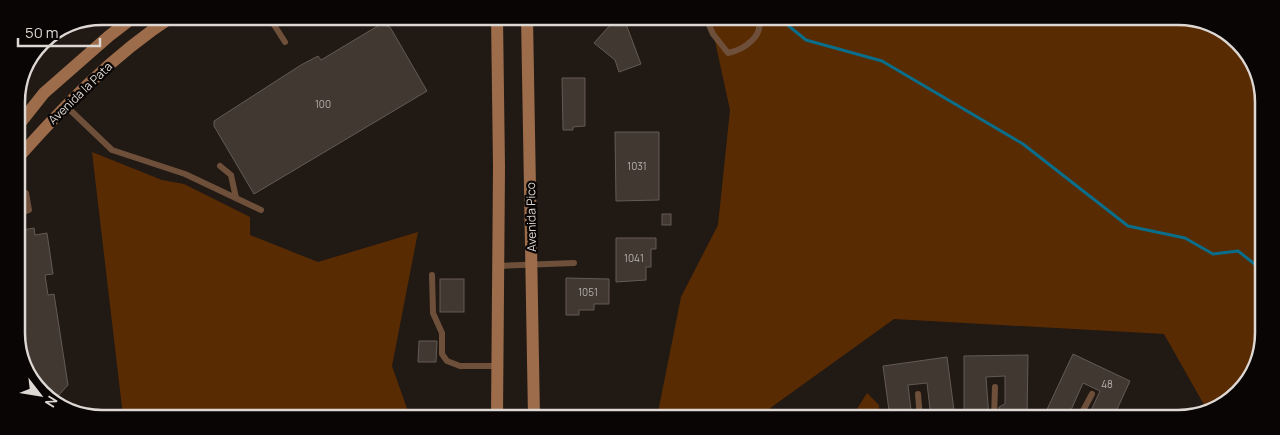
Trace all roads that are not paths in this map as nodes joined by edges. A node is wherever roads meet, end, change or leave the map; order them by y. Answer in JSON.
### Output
{"nodes":[{"id":1,"x":123,"y":25,"type":"edge"},
{"id":2,"x":159,"y":25,"type":"edge"},
{"id":3,"x":274,"y":25,"type":"edge"},
{"id":4,"x":497,"y":25,"type":"edge"},
{"id":5,"x":527,"y":25,"type":"edge"},
{"id":6,"x":709,"y":25,"type":"edge"},
{"id":7,"x":759,"y":25,"type":"edge"},
{"id":8,"x":285,"y":42,"type":"dead end"},
{"id":9,"x":65,"y":105,"type":"junction"},
{"id":10,"x":25,"y":117,"type":"edge"},
{"id":11,"x":25,"y":150,"type":"edge"},
{"id":12,"x":220,"y":166,"type":"dead end"},
{"id":13,"x":26,"y":193,"type":"dead end"},
{"id":14,"x":236,"y":198,"type":"junction"},
{"id":15,"x":261,"y":210,"type":"dead end"},
{"id":16,"x":25,"y":211,"type":"edge"},
{"id":17,"x":574,"y":263,"type":"dead end"},
{"id":18,"x":532,"y":264,"type":"junction"},
{"id":19,"x":497,"y":266,"type":"junction"},
{"id":20,"x":432,"y":275,"type":"dead end"},
{"id":21,"x":497,"y":366,"type":"junction"},
{"id":22,"x":995,"y":387,"type":"dead end"},
{"id":23,"x":918,"y":394,"type":"dead end"},
{"id":24,"x":1092,"y":394,"type":"dead end"},
{"id":25,"x":497,"y":410,"type":"edge"},
{"id":26,"x":534,"y":410,"type":"edge"},
{"id":27,"x":919,"y":410,"type":"edge"},
{"id":28,"x":994,"y":410,"type":"edge"},
{"id":29,"x":1083,"y":410,"type":"edge"}],
"edges":[{"from":1,"to":10,"type":"main road","name":"Avenida la Pata"},
{"from":2,"to":9,"type":"main road","name":"Avenida la Pata"},
{"from":3,"to":8,"type":"lane"},
{"from":4,"to":19,"type":"main road"},
{"from":5,"to":18,"type":"main road","name":"Avenida Pico"},
{"from":6,"to":7,"type":"lane"},
{"from":9,"to":11,"type":"main road","name":"Avenida la Pata"},
{"from":9,"to":14,"type":"lane"},
{"from":12,"to":14,"type":"lane"},
{"from":13,"to":16,"type":"lane"},
{"from":14,"to":15,"type":"lane"},
{"from":17,"to":18,"type":"lane"},
{"from":18,"to":19,"type":"lane"},
{"from":18,"to":26,"type":"main road","name":"Avenida Pico"},
{"from":19,"to":21,"type":"main road"},
{"from":20,"to":21,"type":"lane"},
{"from":21,"to":25,"type":"main road"},
{"from":22,"to":28,"type":"lane"},
{"from":23,"to":27,"type":"lane"},
{"from":24,"to":29,"type":"lane"}]}
